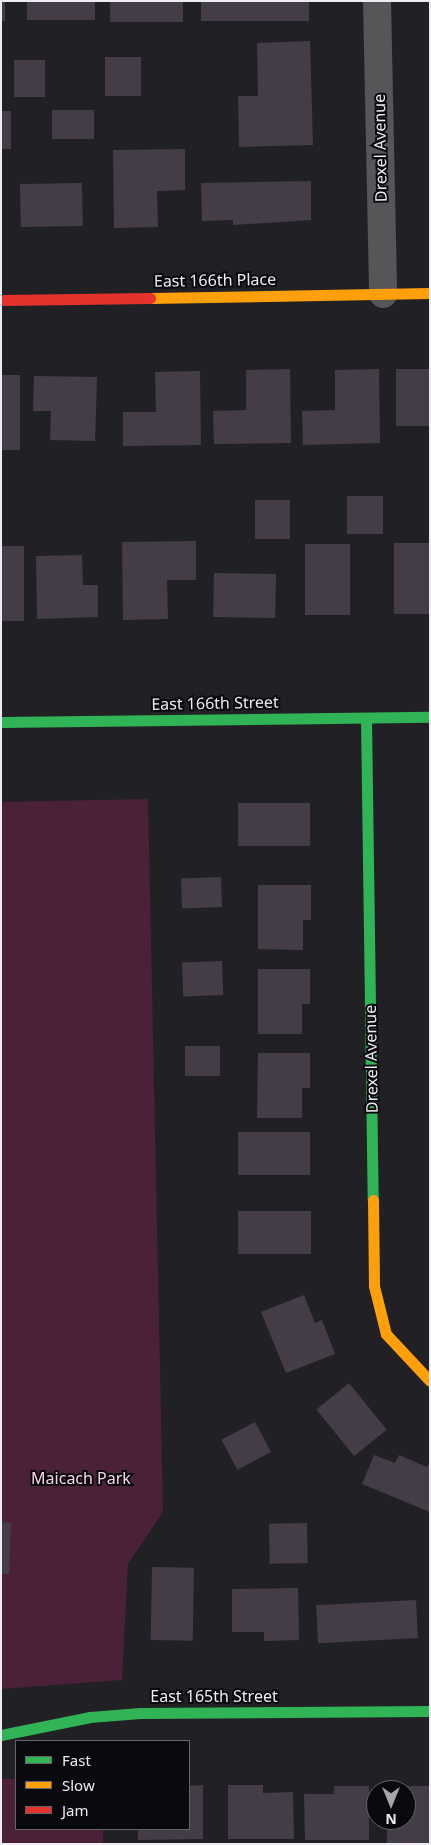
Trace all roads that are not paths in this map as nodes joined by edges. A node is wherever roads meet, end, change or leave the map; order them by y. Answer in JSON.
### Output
{"nodes":[{"id":1,"x":377,"y":1,"type":"edge"},
{"id":2,"x":430,"y":293,"type":"edge"},
{"id":3,"x":384,"y":294,"type":"junction"},
{"id":4,"x":1,"y":300,"type":"edge"},
{"id":5,"x":430,"y":716,"type":"edge"},
{"id":6,"x":366,"y":718,"type":"junction"},
{"id":7,"x":1,"y":722,"type":"edge"},
{"id":8,"x":430,"y":1381,"type":"edge"},
{"id":9,"x":430,"y":1711,"type":"edge"},
{"id":10,"x":1,"y":1735,"type":"edge"}],
"edges":[{"from":1,"to":3,"type":"street","name":"Drexel Avenue"},
{"from":2,"to":3,"type":"street","name":"East 166th Place"},
{"from":3,"to":4,"type":"street","name":"East 166th Place"},
{"from":5,"to":6,"type":"street","name":"East 166th Street"},
{"from":6,"to":7,"type":"street","name":"East 166th Street"},
{"from":6,"to":8,"type":"street","name":"Drexel Avenue"},
{"from":9,"to":10,"type":"street","name":"East 165th Street"}]}
